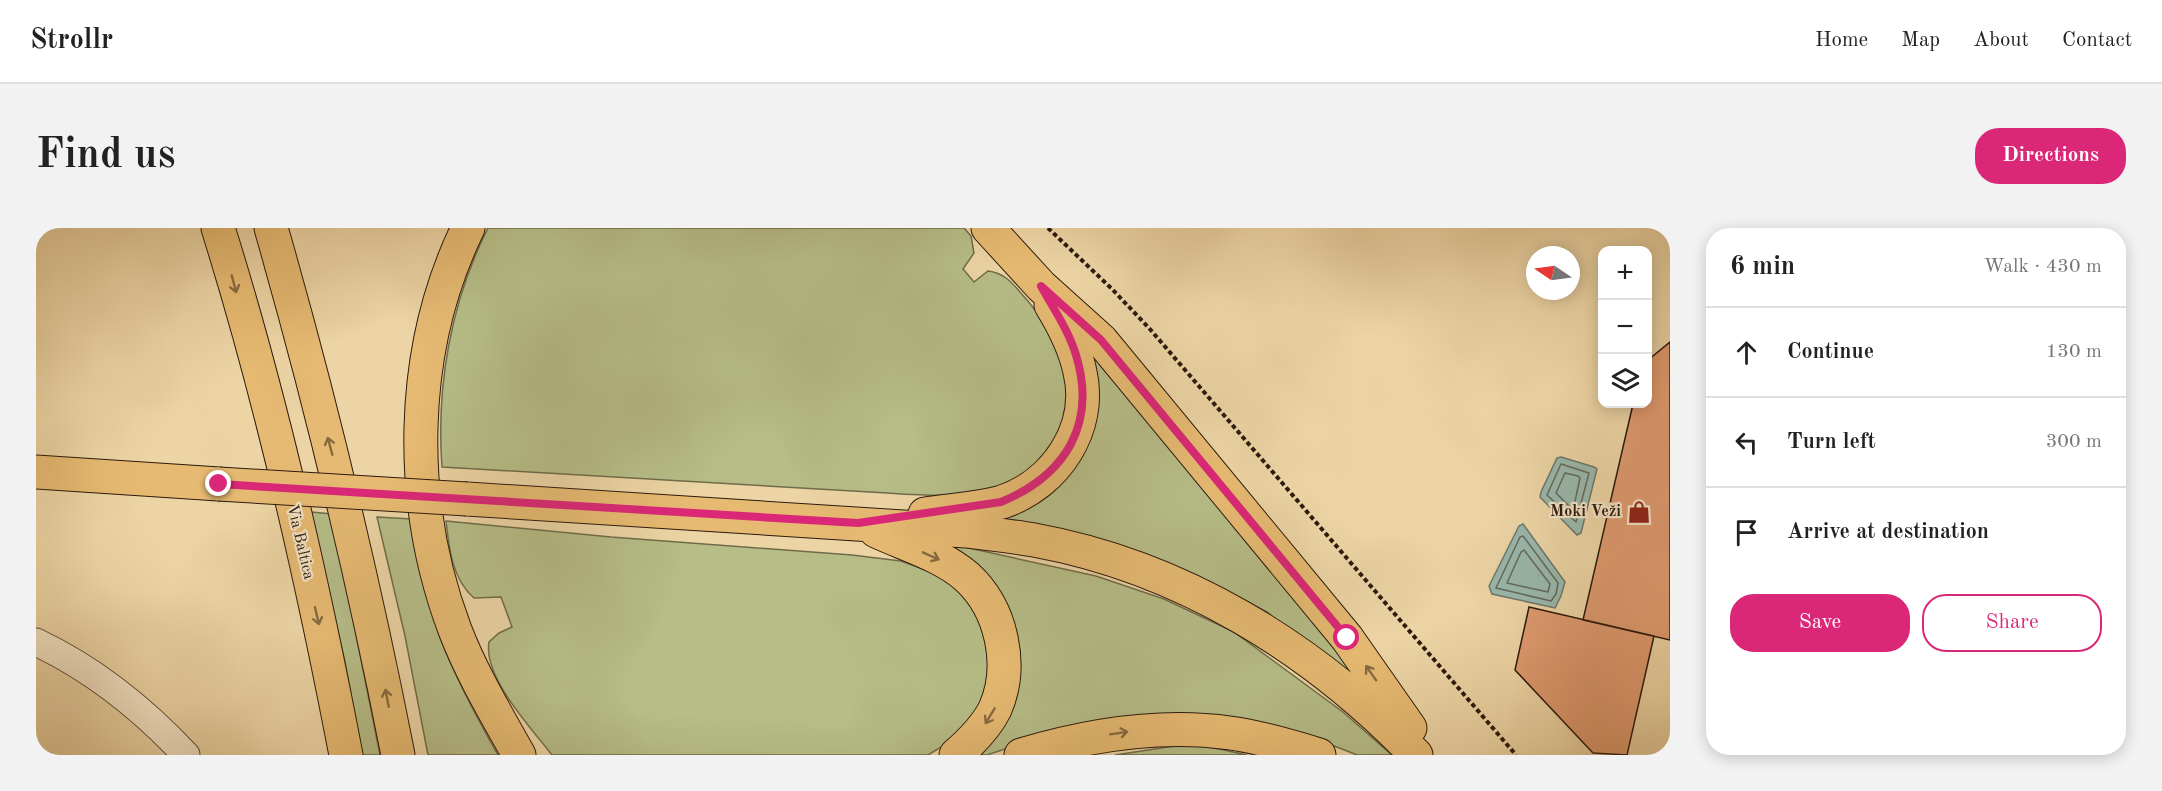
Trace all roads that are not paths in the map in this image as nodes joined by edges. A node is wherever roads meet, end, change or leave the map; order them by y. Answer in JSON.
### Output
{"nodes":[{"id":1,"x":218,"y":228,"type":"edge"},
{"id":2,"x":271,"y":228,"type":"edge"},
{"id":3,"x":468,"y":228,"type":"edge"},
{"id":4,"x":988,"y":228,"type":"edge"},
{"id":5,"x":1041,"y":286,"type":"junction"},
{"id":6,"x":36,"y":472,"type":"edge"},
{"id":7,"x":858,"y":523,"type":"junction"},
{"id":8,"x":36,"y":642,"type":"edge"},
{"id":9,"x":497,"y":717,"type":"junction"},
{"id":10,"x":186,"y":755,"type":"edge"},
{"id":11,"x":346,"y":755,"type":"edge"},
{"id":12,"x":398,"y":755,"type":"edge"},
{"id":13,"x":519,"y":755,"type":"edge"},
{"id":14,"x":530,"y":755,"type":"edge"},
{"id":15,"x":956,"y":755,"type":"edge"},
{"id":16,"x":1021,"y":755,"type":"edge"},
{"id":17,"x":1319,"y":755,"type":"edge"},
{"id":18,"x":1416,"y":755,"type":"edge"},
{"id":19,"x":1429,"y":755,"type":"edge"}],
"edges":[{"from":1,"to":11,"type":"main road","name":"Via Baltica","one_way":true},
{"from":12,"to":2,"type":"main road","one_way":true},
{"from":3,"to":9,"type":"main road"},
{"from":4,"to":5,"type":"main road"},
{"from":5,"to":7,"type":"main road"},
{"from":19,"to":5,"type":"main road","one_way":true},
{"from":6,"to":7,"type":"main road","bridge":true},
{"from":7,"to":15,"type":"main road","one_way":true},
{"from":7,"to":18,"type":"main road"},
{"from":8,"to":10,"type":"street"},
{"from":9,"to":13,"type":"main road"},
{"from":9,"to":14,"type":"main road"},
{"from":16,"to":17,"type":"main road","one_way":true}]}
